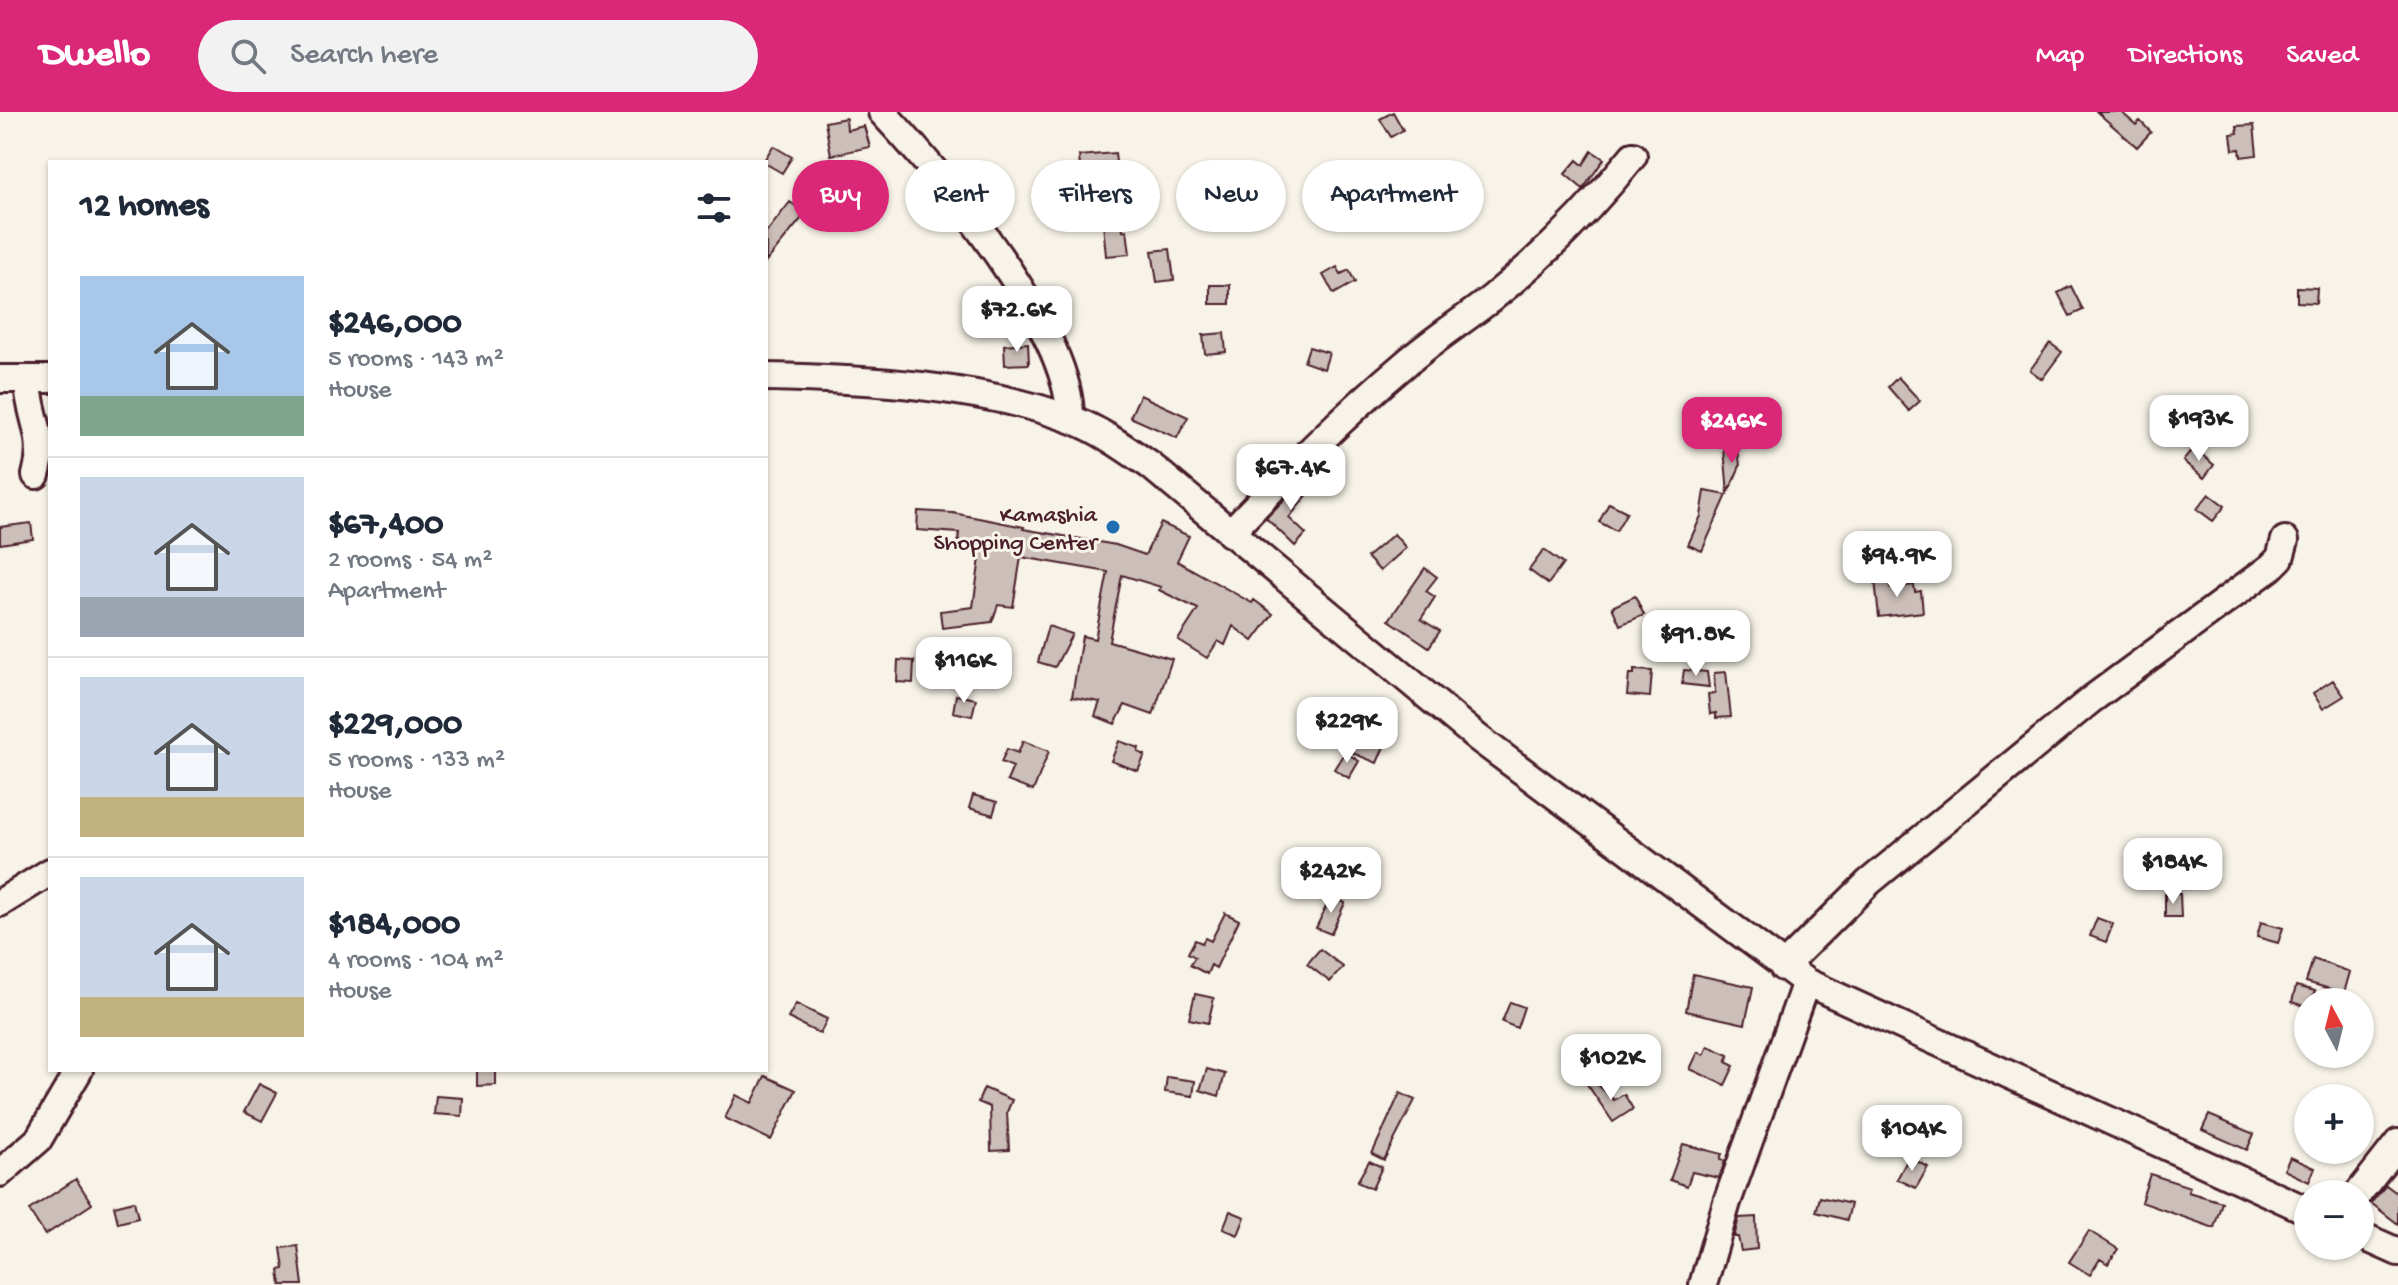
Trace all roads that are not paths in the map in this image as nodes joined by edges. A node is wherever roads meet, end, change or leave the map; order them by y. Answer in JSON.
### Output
{"nodes":[{"id":1,"x":882,"y":112,"type":"edge"},
{"id":2,"x":1633,"y":156,"type":"dead end"},
{"id":3,"x":768,"y":377,"type":"edge"},
{"id":4,"x":0,"y":379,"type":"edge"},
{"id":5,"x":39,"y":379,"type":"edge"},
{"id":6,"x":1070,"y":419,"type":"junction"},
{"id":7,"x":36,"y":475,"type":"dead end"},
{"id":8,"x":1230,"y":533,"type":"junction"},
{"id":9,"x":2285,"y":540,"type":"dead end"},
{"id":10,"x":48,"y":873,"type":"edge"},
{"id":11,"x":0,"y":903,"type":"edge"},
{"id":12,"x":1783,"y":967,"type":"junction"},
{"id":13,"x":1806,"y":982,"type":"junction"},
{"id":14,"x":78,"y":1072,"type":"edge"},
{"id":15,"x":2398,"y":1143,"type":"edge"},
{"id":16,"x":0,"y":1173,"type":"edge"},
{"id":17,"x":2369,"y":1180,"type":"edge"},
{"id":18,"x":2294,"y":1205,"type":"edge"},
{"id":19,"x":2374,"y":1241,"type":"edge"},
{"id":20,"x":2398,"y":1252,"type":"edge"},
{"id":21,"x":1703,"y":1285,"type":"edge"}],
"edges":[{"from":1,"to":6,"type":"street"},
{"from":2,"to":8,"type":"street"},
{"from":3,"to":6,"type":"street"},
{"from":4,"to":5,"type":"street"},
{"from":5,"to":7,"type":"street"},
{"from":6,"to":8,"type":"street"},
{"from":8,"to":12,"type":"street"},
{"from":9,"to":12,"type":"street"},
{"from":10,"to":11,"type":"street"},
{"from":12,"to":13,"type":"street"},
{"from":13,"to":18,"type":"street"},
{"from":13,"to":21,"type":"street"},
{"from":14,"to":16,"type":"street"},
{"from":15,"to":17,"type":"street"},
{"from":19,"to":20,"type":"street"}]}
